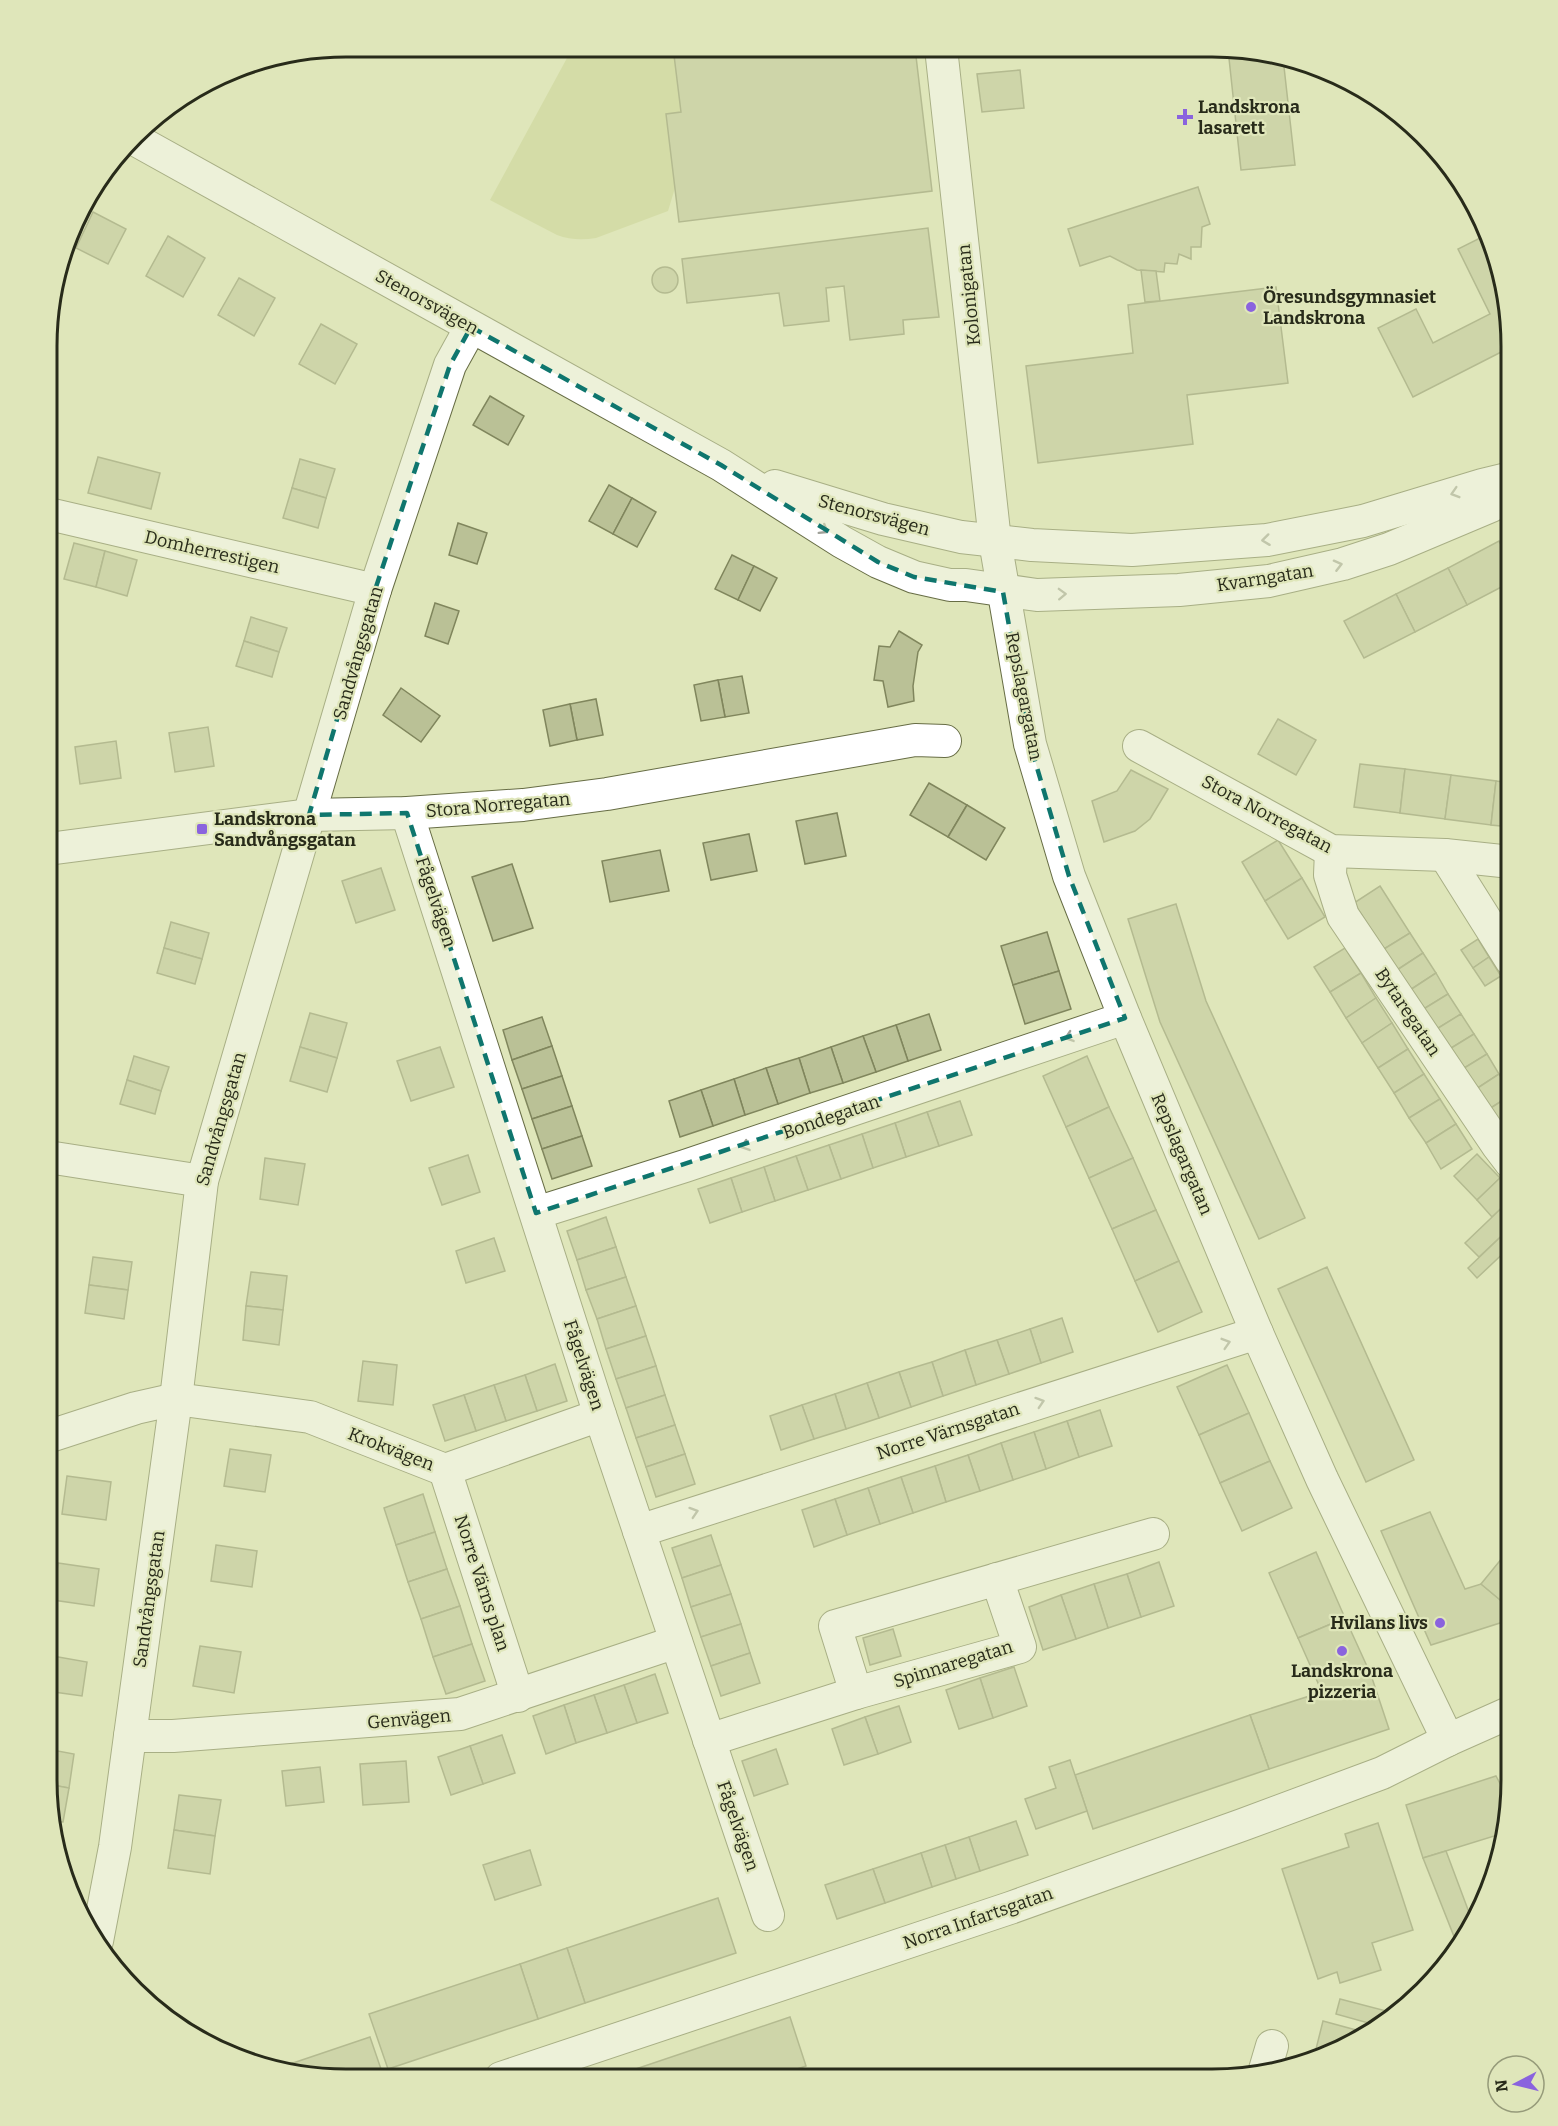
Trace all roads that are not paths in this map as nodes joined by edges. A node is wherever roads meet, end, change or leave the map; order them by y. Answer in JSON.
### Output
{"nodes":[{"id":1,"x":942,"y":57,"type":"edge"},
{"id":2,"x":141,"y":143,"type":"edge"},
{"id":3,"x":471,"y":327,"type":"junction"},
{"id":4,"x":721,"y":465,"type":"junction"},
{"id":5,"x":1501,"y":480,"type":"edge"},
{"id":6,"x":1501,"y":500,"type":"edge"},
{"id":7,"x":57,"y":516,"type":"edge"},
{"id":8,"x":995,"y":542,"type":"junction"},
{"id":9,"x":375,"y":590,"type":"junction"},
{"id":10,"x":1004,"y":592,"type":"junction"},
{"id":11,"x":945,"y":741,"type":"dead end"},
{"id":12,"x":1139,"y":746,"type":"dead end"},
{"id":13,"x":407,"y":813,"type":"junction"},
{"id":14,"x":309,"y":815,"type":"junction"},
{"id":15,"x":57,"y":848,"type":"edge"},
{"id":16,"x":1331,"y":851,"type":"junction"},
{"id":17,"x":1445,"y":855,"type":"junction"},
{"id":18,"x":1501,"y":861,"type":"edge"},
{"id":19,"x":1501,"y":944,"type":"edge"},
{"id":20,"x":1125,"y":1018,"type":"junction"},
{"id":21,"x":1501,"y":1150,"type":"edge"},
{"id":22,"x":57,"y":1158,"type":"edge"},
{"id":23,"x":202,"y":1181,"type":"junction"},
{"id":24,"x":536,"y":1213,"type":"junction"},
{"id":25,"x":1257,"y":1333,"type":"junction"},
{"id":26,"x":176,"y":1399,"type":"junction"},
{"id":27,"x":600,"y":1414,"type":"junction"},
{"id":28,"x":57,"y":1434,"type":"edge"},
{"id":29,"x":445,"y":1470,"type":"junction"},
{"id":30,"x":639,"y":1531,"type":"junction"},
{"id":31,"x":1153,"y":1534,"type":"dead end"},
{"id":32,"x":997,"y":1579,"type":"junction"},
{"id":33,"x":675,"y":1642,"type":"junction"},
{"id":34,"x":856,"y":1692,"type":"junction"},
{"id":35,"x":518,"y":1696,"type":"junction"},
{"id":36,"x":1501,"y":1716,"type":"edge"},
{"id":37,"x":130,"y":1736,"type":"junction"},
{"id":38,"x":709,"y":1740,"type":"junction"},
{"id":39,"x":1448,"y":1740,"type":"junction"},
{"id":40,"x":768,"y":1915,"type":"dead end"},
{"id":41,"x":99,"y":1930,"type":"edge"},
{"id":42,"x":528,"y":2069,"type":"edge"}],
"edges":[{"from":1,"to":8,"type":"street","name":"Kolonigatan"},
{"from":2,"to":3,"type":"street","name":"Stenorsvägen"},
{"from":3,"to":4,"type":"street","name":"Stenorsvägen"},
{"from":3,"to":9,"type":"street","name":"Sandvångsgatan"},
{"from":4,"to":8,"type":"street","name":"Stenorsvägen"},
{"from":4,"to":10,"type":"street","name":"Stenorsvägen","one_way":true},
{"from":5,"to":8,"type":"street","name":"Kvarngatan","one_way":true},
{"from":10,"to":6,"type":"street","name":"Kvarngatan","one_way":true},
{"from":7,"to":9,"type":"street","name":"Domherrestigen"},
{"from":8,"to":10,"type":"street","name":"Repslagargatan"},
{"from":9,"to":14,"type":"street","name":"Sandvångsgatan"},
{"from":10,"to":20,"type":"street","name":"Repslagargatan"},
{"from":11,"to":13,"type":"street","name":"Stora Norregatan"},
{"from":12,"to":16,"type":"street","name":"Stora Norregatan"},
{"from":13,"to":14,"type":"street","name":"Stora Norregatan"},
{"from":13,"to":24,"type":"street","name":"Fågelvägen"},
{"from":14,"to":15,"type":"street","name":"Stora Norregatan"},
{"from":14,"to":23,"type":"street","name":"Sandvångsgatan"},
{"from":16,"to":17,"type":"street","name":"Stora Norregatan"},
{"from":16,"to":21,"type":"street","name":"Bytaregatan"},
{"from":17,"to":18,"type":"street","name":"Stora Norregatan"},
{"from":17,"to":19,"type":"street"},
{"from":20,"to":24,"type":"street","name":"Bondegatan","one_way":true},
{"from":20,"to":25,"type":"street","name":"Repslagargatan"},
{"from":22,"to":23,"type":"street"},
{"from":23,"to":26,"type":"street","name":"Sandvångsgatan"},
{"from":24,"to":27,"type":"street","name":"Fågelvägen"},
{"from":30,"to":25,"type":"street","name":"Norre Värnsgatan","one_way":true},
{"from":25,"to":39,"type":"street","name":"Repslagargatan"},
{"from":26,"to":28,"type":"street"},
{"from":26,"to":29,"type":"street","name":"Krokvägen"},
{"from":26,"to":37,"type":"street","name":"Sandvångsgatan"},
{"from":27,"to":29,"type":"street","name":"Krokvägen"},
{"from":27,"to":30,"type":"street","name":"Fågelvägen"},
{"from":29,"to":35,"type":"street","name":"Norre Värns plan"},
{"from":30,"to":33,"type":"street","name":"Fågelvägen"},
{"from":31,"to":32,"type":"street"},
{"from":32,"to":34,"type":"street"},
{"from":32,"to":34,"type":"street","name":"Spinnaregatan"},
{"from":33,"to":35,"type":"street","name":"Genvägen"},
{"from":33,"to":38,"type":"street","name":"Fågelvägen"},
{"from":34,"to":38,"type":"street","name":"Spinnaregatan"},
{"from":35,"to":37,"type":"street","name":"Genvägen"},
{"from":36,"to":39,"type":"street","name":"Norra Infartsgatan"},
{"from":37,"to":41,"type":"street","name":"Sandvångsgatan"},
{"from":38,"to":40,"type":"street","name":"Fågelvägen"},
{"from":39,"to":42,"type":"street","name":"Norra Infartsgatan"}]}
